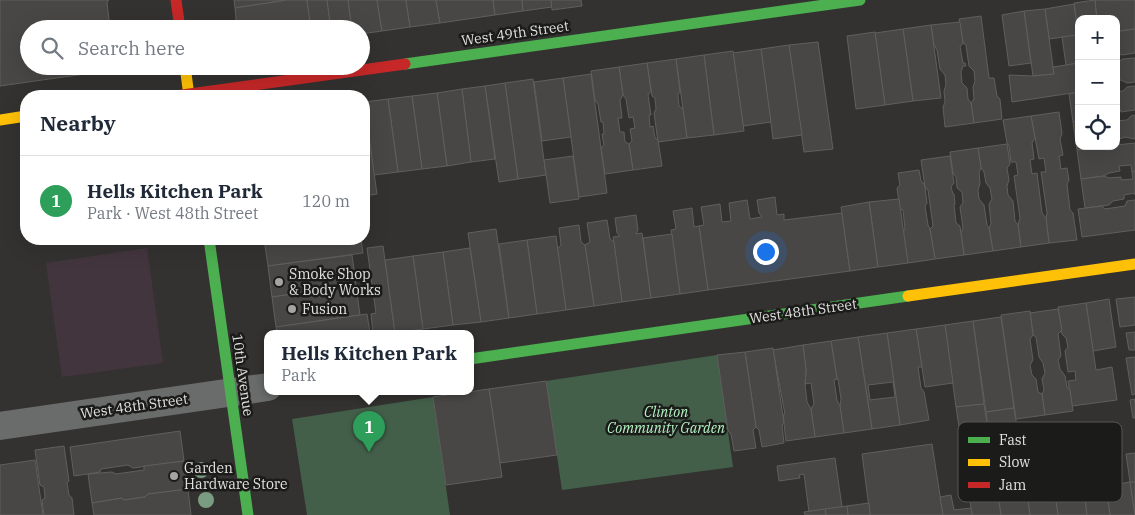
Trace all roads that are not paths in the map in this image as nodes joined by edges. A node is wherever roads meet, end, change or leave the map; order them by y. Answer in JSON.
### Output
{"nodes":[{"id":1,"x":176,"y":0,"type":"edge"},
{"id":2,"x":860,"y":0,"type":"edge"},
{"id":3,"x":179,"y":20,"type":"edge"},
{"id":4,"x":370,"y":69,"type":"edge"},
{"id":5,"x":186,"y":75,"type":"edge"},
{"id":6,"x":330,"y":75,"type":"edge"},
{"id":7,"x":188,"y":90,"type":"edge"},
{"id":8,"x":224,"y":90,"type":"edge"},
{"id":9,"x":20,"y":117,"type":"edge"},
{"id":10,"x":0,"y":120,"type":"edge"},
{"id":11,"x":210,"y":245,"type":"edge"},
{"id":12,"x":1135,"y":264,"type":"edge"},
{"id":13,"x":474,"y":358,"type":"edge"},
{"id":14,"x":264,"y":388,"type":"edge"},
{"id":15,"x":231,"y":392,"type":"junction"},
{"id":16,"x":0,"y":426,"type":"edge"},
{"id":17,"x":248,"y":515,"type":"edge"}],
"edges":[{"from":1,"to":3,"type":"main road"},
{"from":2,"to":4,"type":"main road","name":"West 49th Street"},
{"from":5,"to":7,"type":"main road"},
{"from":6,"to":8,"type":"main road","name":"West 49th Street"},
{"from":9,"to":10,"type":"main road"},
{"from":11,"to":15,"type":"main road","name":"10th Avenue"},
{"from":12,"to":13,"type":"main road","name":"West 48th Street"},
{"from":14,"to":15,"type":"street","name":"West 48th Street"},
{"from":15,"to":16,"type":"street","name":"West 48th Street"},
{"from":15,"to":17,"type":"main road","name":"10th Avenue"}]}
